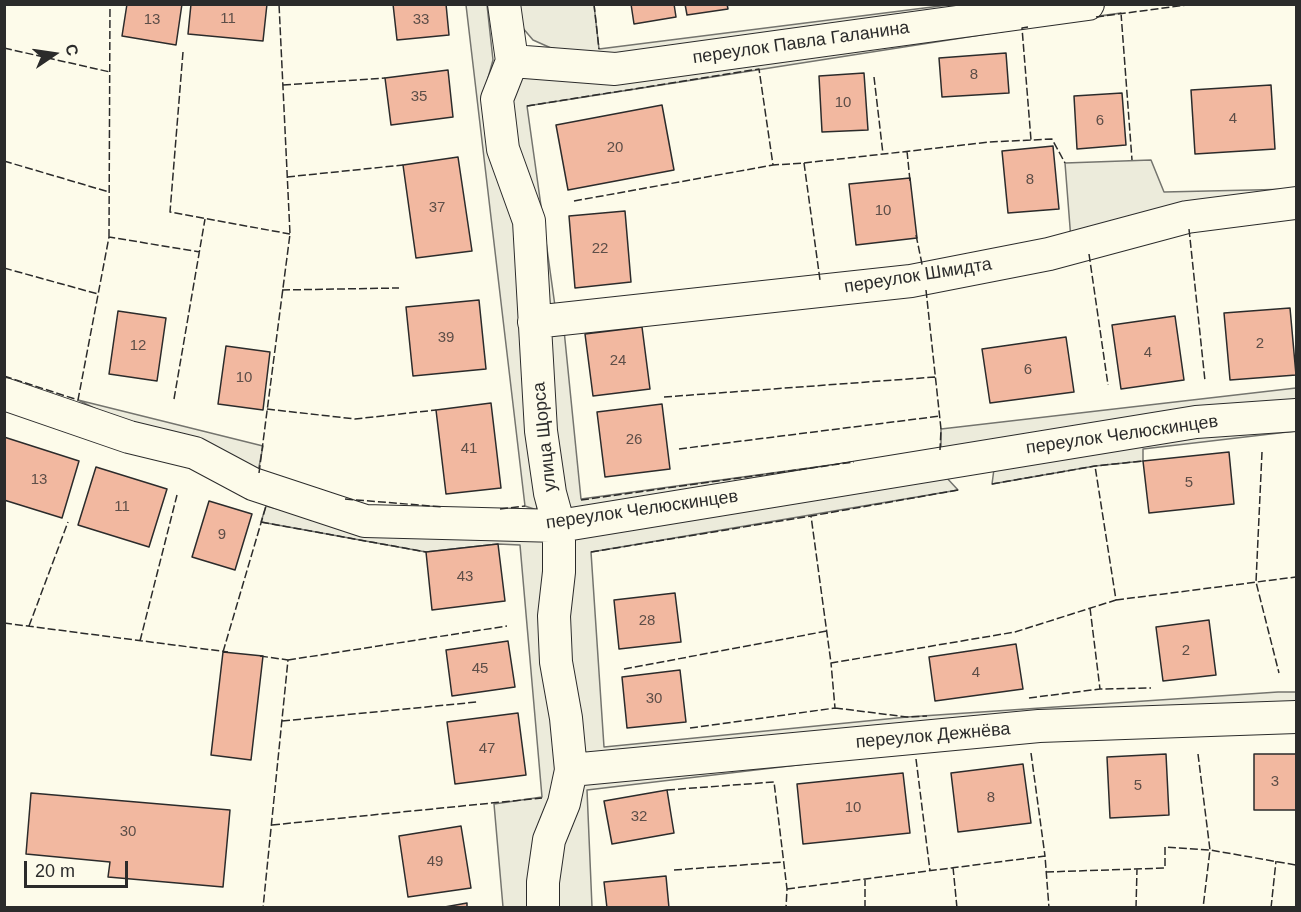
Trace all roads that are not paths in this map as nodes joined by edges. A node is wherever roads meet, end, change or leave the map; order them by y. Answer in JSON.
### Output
{"nodes":[{"id":1,"x":504,"y":4,"type":"edge"},
{"id":2,"x":1088,"y":4,"type":"edge"},
{"id":3,"x":512,"y":61,"type":"junction"},
{"id":4,"x":1296,"y":203,"type":"edge"},
{"id":5,"x":534,"y":322,"type":"junction"},
{"id":6,"x":4,"y":394,"type":"edge"},
{"id":7,"x":1296,"y":415,"type":"edge"},
{"id":8,"x":559,"y":526,"type":"junction"},
{"id":9,"x":1296,"y":717,"type":"edge"},
{"id":10,"x":571,"y":770,"type":"junction"},
{"id":11,"x":543,"y":908,"type":"edge"}],
"edges":[{"from":1,"to":3,"type":"street","name":"улица Щорса"},
{"from":2,"to":3,"type":"street","name":"переулок Павла Галанина"},
{"from":3,"to":5,"type":"street","name":"улица Щорса"},
{"from":4,"to":5,"type":"street","name":"переулок Шмидта"},
{"from":5,"to":8,"type":"street","name":"улица Щорса"},
{"from":6,"to":8,"type":"street","name":"переулок Челюскинцев"},
{"from":7,"to":8,"type":"street","name":"переулок Челюскинцев"},
{"from":8,"to":10,"type":"street","name":"улица Щорса"},
{"from":9,"to":10,"type":"street","name":"переулок Дежнёва"},
{"from":10,"to":11,"type":"street","name":"улица Щорса"}]}
